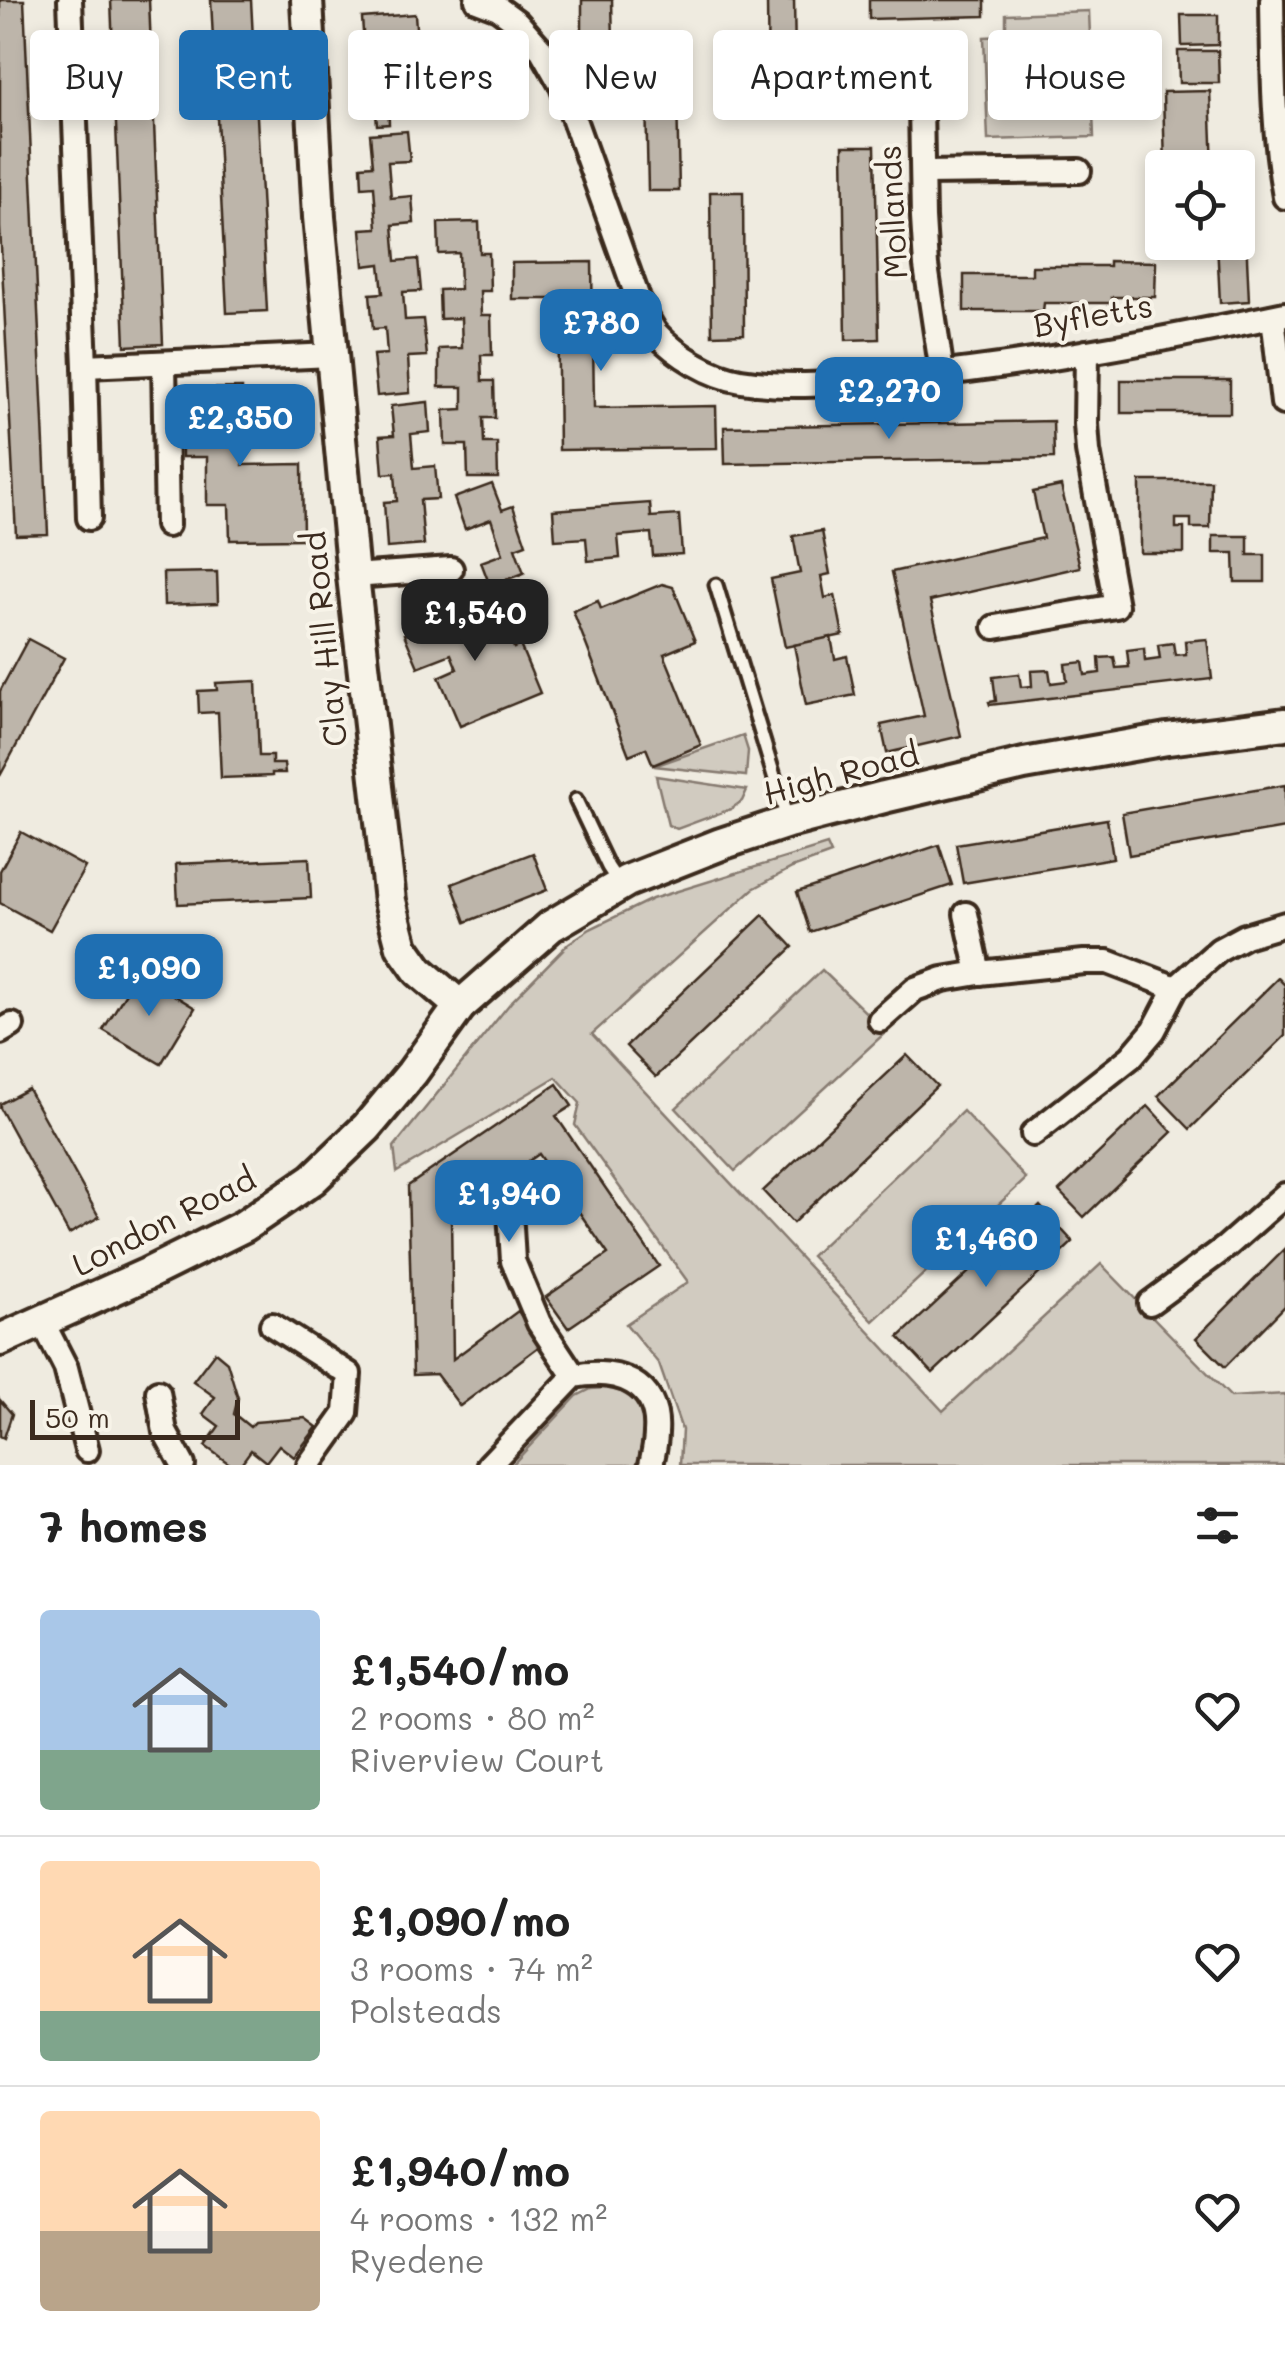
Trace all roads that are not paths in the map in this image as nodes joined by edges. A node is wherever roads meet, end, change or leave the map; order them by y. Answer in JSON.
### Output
{"nodes":[{"id":1,"x":70,"y":0,"type":"edge"},
{"id":2,"x":307,"y":0,"type":"edge"},
{"id":3,"x":1272,"y":0,"type":"edge"},
{"id":4,"x":492,"y":3,"type":"edge"},
{"id":5,"x":921,"y":120,"type":"edge"},
{"id":6,"x":1079,"y":171,"type":"dead end"},
{"id":7,"x":922,"y":173,"type":"junction"},
{"id":8,"x":1285,"y":197,"type":"edge"},
{"id":9,"x":1279,"y":316,"type":"edge"},
{"id":10,"x":1088,"y":352,"type":"junction"},
{"id":11,"x":332,"y":354,"type":"junction"},
{"id":12,"x":164,"y":363,"type":"junction"},
{"id":13,"x":85,"y":366,"type":"junction"},
{"id":14,"x":942,"y":373,"type":"junction"},
{"id":15,"x":1283,"y":403,"type":"edge"},
{"id":16,"x":89,"y":518,"type":"dead end"},
{"id":17,"x":167,"y":526,"type":"dead end"},
{"id":18,"x":450,"y":569,"type":"dead end"},
{"id":19,"x":353,"y":576,"type":"junction"},
{"id":20,"x":716,"y":585,"type":"dead end"},
{"id":21,"x":995,"y":628,"type":"dead end"},
{"id":22,"x":1285,"y":724,"type":"edge"},
{"id":23,"x":576,"y":800,"type":"dead end"},
{"id":24,"x":788,"y":822,"type":"junction"},
{"id":25,"x":621,"y":885,"type":"junction"},
{"id":26,"x":966,"y":914,"type":"dead end"},
{"id":27,"x":1285,"y":924,"type":"edge"},
{"id":28,"x":979,"y":972,"type":"junction"},
{"id":29,"x":1176,"y":988,"type":"junction"},
{"id":30,"x":460,"y":1006,"type":"junction"},
{"id":31,"x":880,"y":1020,"type":"dead end"},
{"id":32,"x":1033,"y":1134,"type":"dead end"},
{"id":33,"x":509,"y":1194,"type":"dead end"},
{"id":34,"x":1285,"y":1195,"type":"edge"},
{"id":35,"x":1150,"y":1303,"type":"dead end"},
{"id":36,"x":42,"y":1322,"type":"junction"},
{"id":37,"x":272,"y":1325,"type":"dead end"},
{"id":38,"x":0,"y":1340,"type":"edge"},
{"id":39,"x":574,"y":1376,"type":"junction"},
{"id":40,"x":158,"y":1392,"type":"dead end"},
{"id":41,"x":87,"y":1450,"type":"dead end"},
{"id":42,"x":183,"y":1465,"type":"edge"},
{"id":43,"x":309,"y":1465,"type":"edge"},
{"id":44,"x":490,"y":1465,"type":"edge"},
{"id":45,"x":651,"y":1465,"type":"edge"}],
"edges":[{"from":1,"to":13,"type":"street"},
{"from":2,"to":11,"type":"main road","name":"Clay Hill Road"},
{"from":3,"to":8,"type":"street"},
{"from":4,"to":14,"type":"street","name":"Byfletts"},
{"from":5,"to":7,"type":"street","name":"Mollands"},
{"from":6,"to":7,"type":"street"},
{"from":7,"to":14,"type":"street","name":"Mollands"},
{"from":9,"to":10,"type":"street","name":"Byfletts"},
{"from":9,"to":15,"type":"street"},
{"from":10,"to":14,"type":"street","name":"Byfletts"},
{"from":10,"to":21,"type":"street"},
{"from":11,"to":12,"type":"street"},
{"from":11,"to":19,"type":"main road","name":"Clay Hill Road"},
{"from":12,"to":13,"type":"street"},
{"from":12,"to":17,"type":"street"},
{"from":13,"to":16,"type":"street"},
{"from":18,"to":19,"type":"street"},
{"from":19,"to":30,"type":"main road","name":"Clay Hill Road"},
{"from":20,"to":24,"type":"lane"},
{"from":22,"to":24,"type":"main road","name":"High Road"},
{"from":23,"to":25,"type":"lane"},
{"from":24,"to":25,"type":"main road","name":"High Road"},
{"from":25,"to":30,"type":"main road","name":"High Road"},
{"from":26,"to":28,"type":"street"},
{"from":27,"to":29,"type":"street"},
{"from":28,"to":29,"type":"street"},
{"from":28,"to":31,"type":"street"},
{"from":29,"to":32,"type":"street"},
{"from":30,"to":36,"type":"main road","name":"London Road"},
{"from":33,"to":39,"type":"street"},
{"from":34,"to":35,"type":"street"},
{"from":36,"to":38,"type":"main road","name":"London Road"},
{"from":36,"to":41,"type":"street"},
{"from":37,"to":43,"type":"street"},
{"from":39,"to":44,"type":"street"},
{"from":39,"to":45,"type":"street"},
{"from":40,"to":42,"type":"street"}]}
